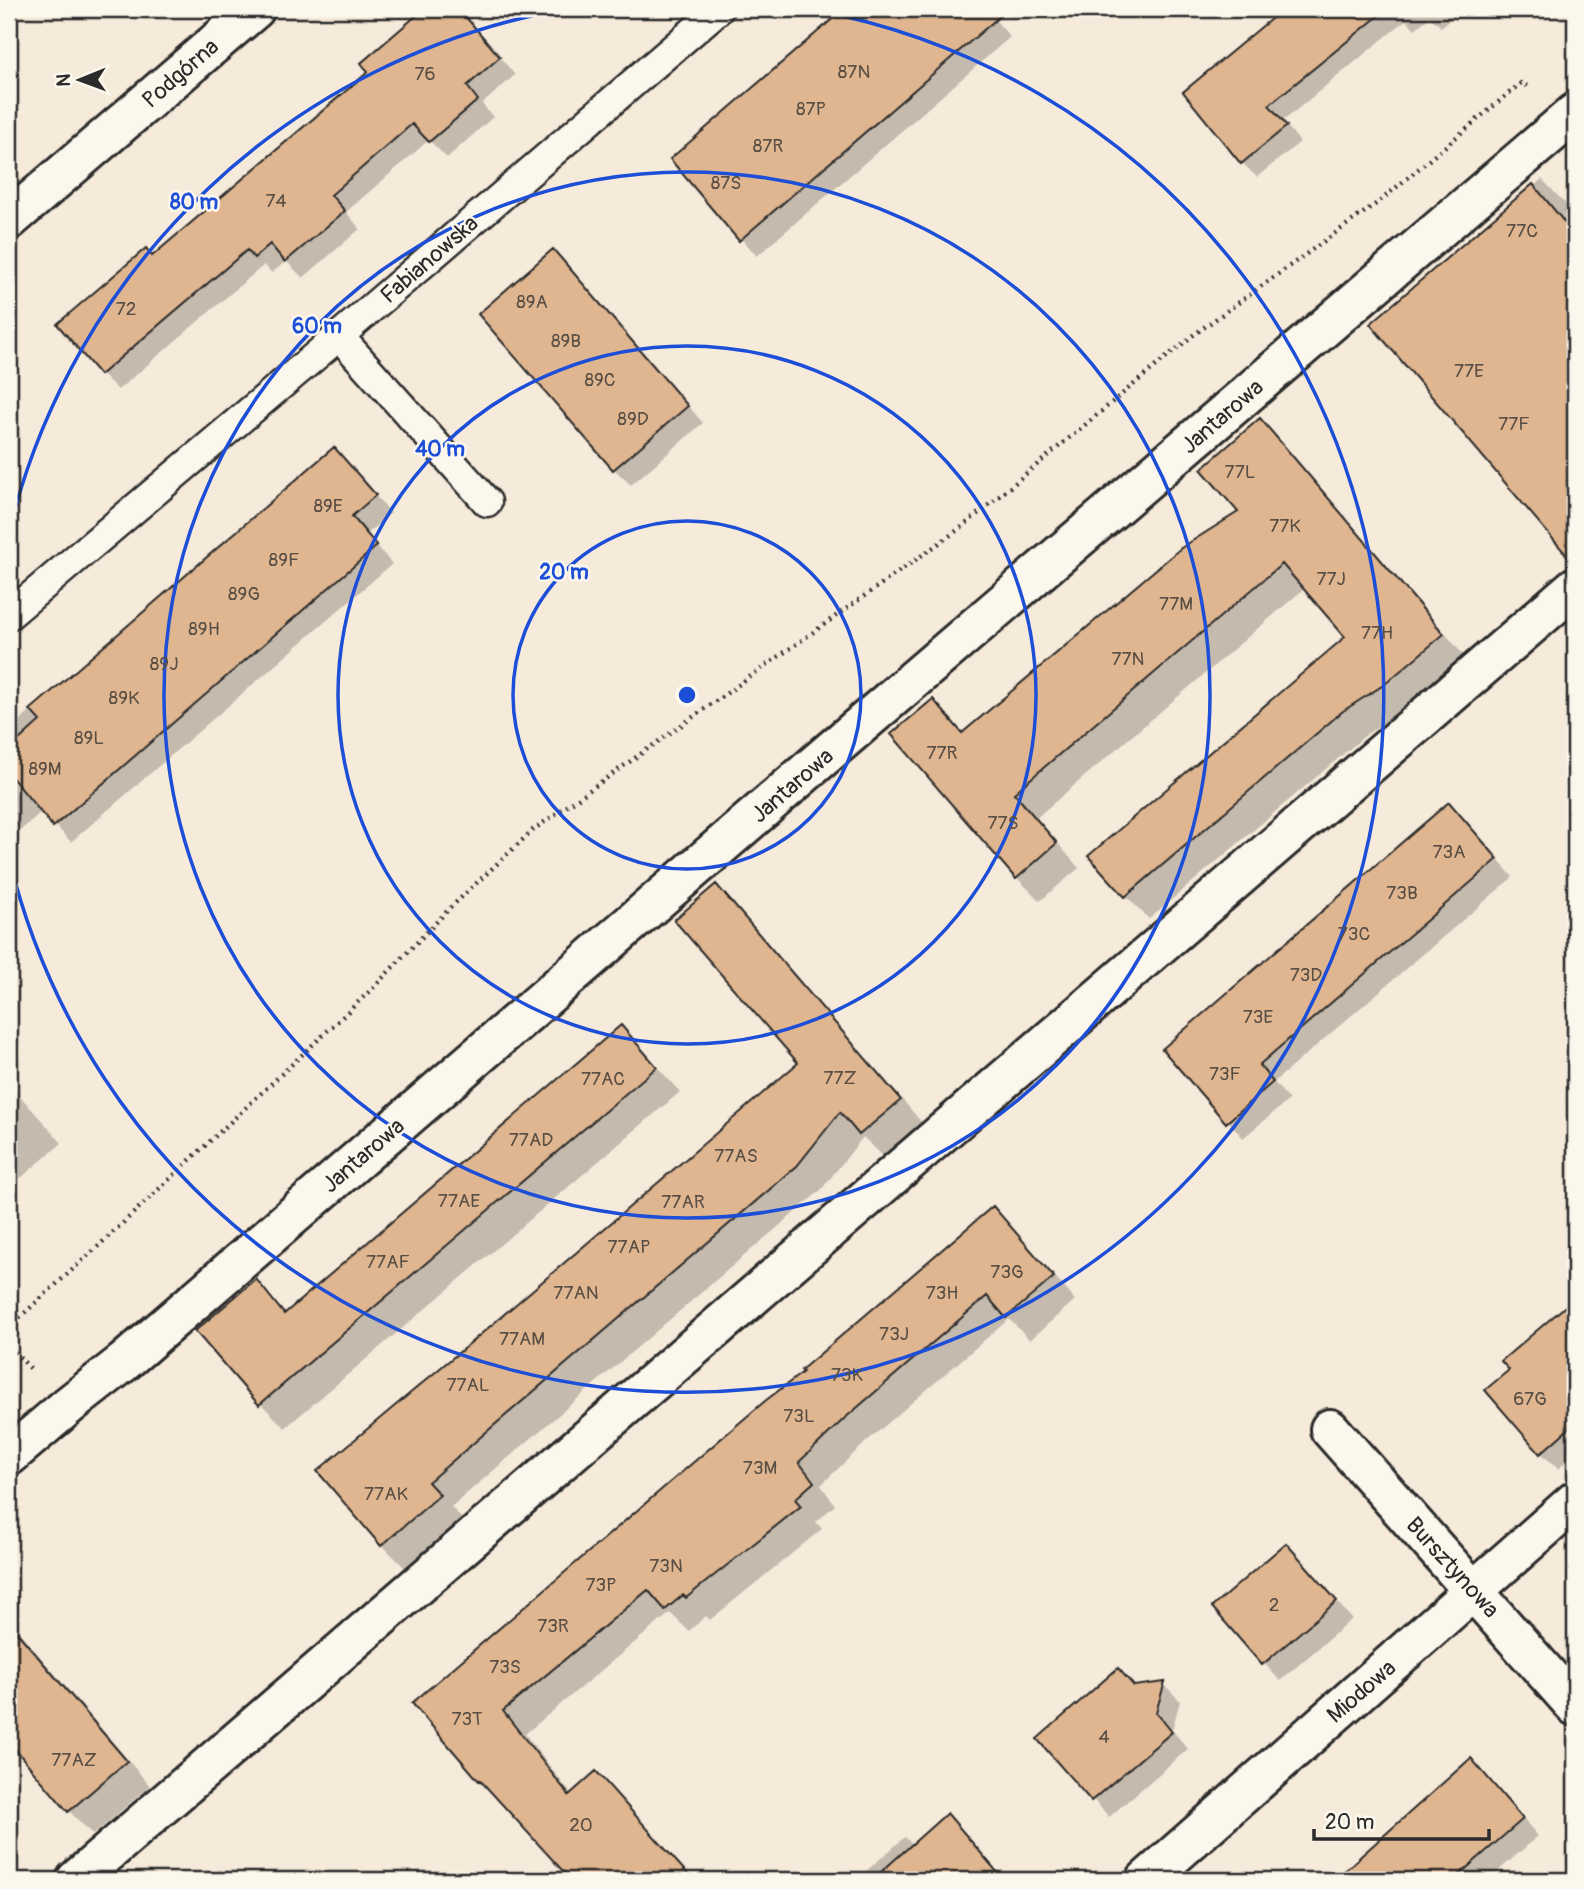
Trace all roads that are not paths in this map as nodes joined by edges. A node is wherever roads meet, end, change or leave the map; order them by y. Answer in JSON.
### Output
{"nodes":[{"id":1,"x":255,"y":9,"type":"edge"},
{"id":2,"x":719,"y":9,"type":"edge"},
{"id":3,"x":1575,"y":113,"type":"edge"},
{"id":4,"x":9,"y":220,"type":"edge"},
{"id":5,"x":339,"y":336,"type":"junction"},
{"id":6,"x":486,"y":502,"type":"dead end"},
{"id":7,"x":1575,"y":587,"type":"edge"},
{"id":8,"x":9,"y":615,"type":"edge"},
{"id":9,"x":1330,"y":1429,"type":"dead end"},
{"id":10,"x":9,"y":1456,"type":"edge"},
{"id":11,"x":1575,"y":1501,"type":"edge"},
{"id":12,"x":1474,"y":1591,"type":"junction"},
{"id":13,"x":1575,"y":1706,"type":"edge"},
{"id":14,"x":76,"y":1880,"type":"edge"},
{"id":15,"x":1146,"y":1880,"type":"edge"}],
"edges":[{"from":1,"to":4,"type":"street","name":"Podgórna"},
{"from":2,"to":5,"type":"lane","name":"Fabianowska"},
{"from":3,"to":10,"type":"street","name":"Jantarowa"},
{"from":5,"to":6,"type":"lane"},
{"from":5,"to":8,"type":"lane","name":"Fabianowska"},
{"from":7,"to":14,"type":"street"},
{"from":9,"to":12,"type":"street","name":"Bursztynowa"},
{"from":11,"to":12,"type":"street","name":"Miodowa"},
{"from":12,"to":13,"type":"street","name":"Bursztynowa"},
{"from":12,"to":15,"type":"street","name":"Miodowa"}]}
